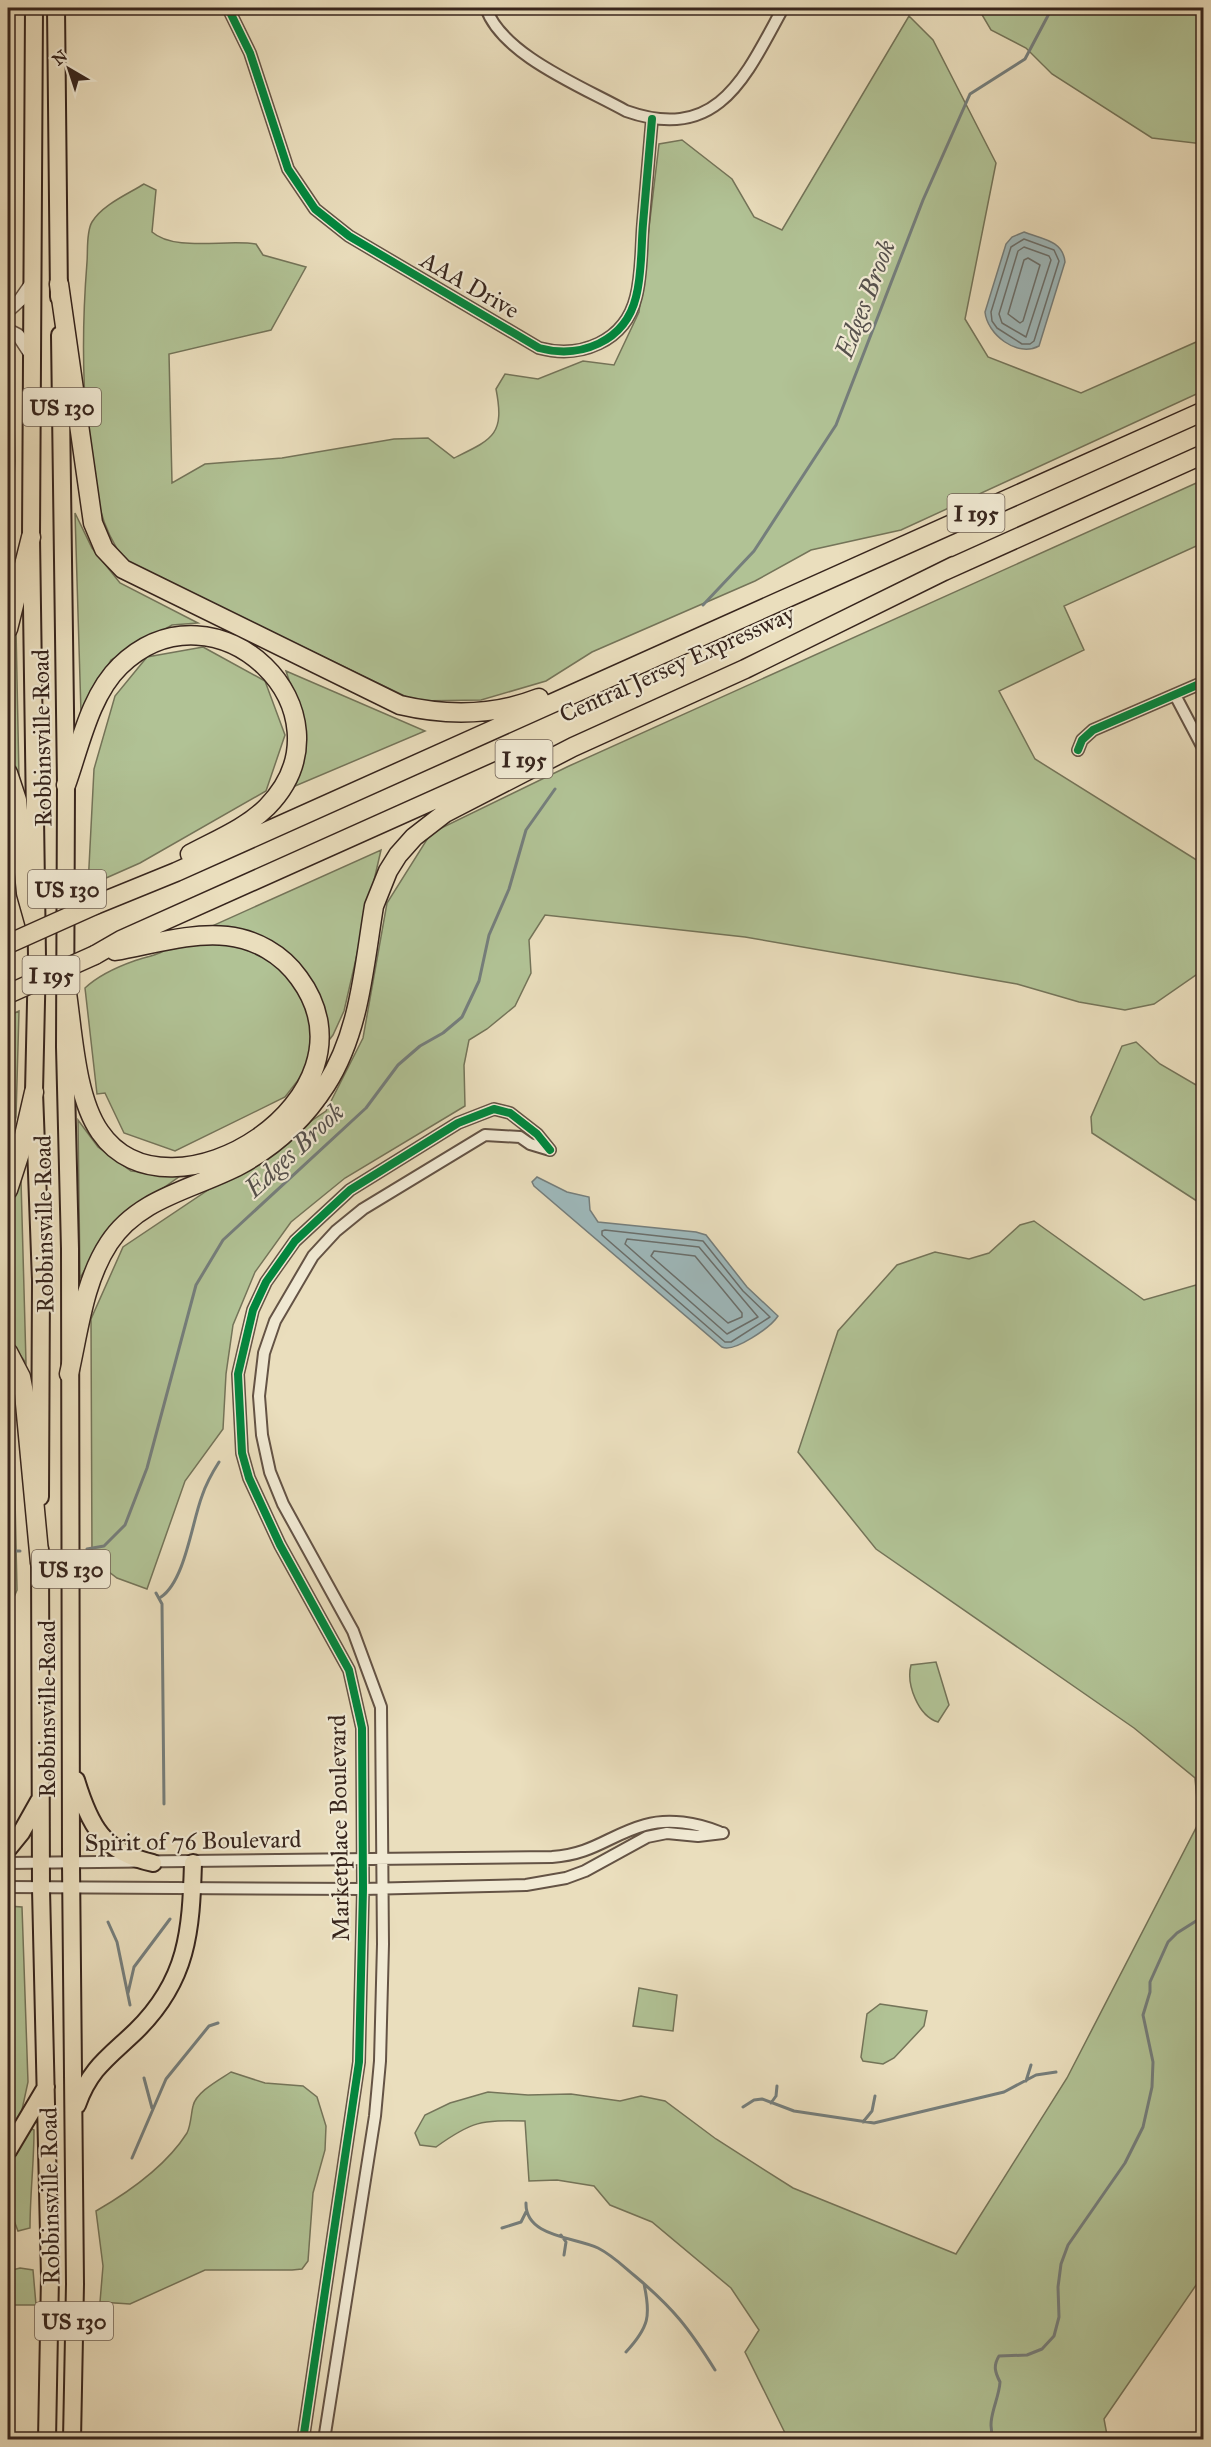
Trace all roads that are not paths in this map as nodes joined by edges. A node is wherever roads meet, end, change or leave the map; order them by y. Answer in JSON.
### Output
{"nodes":[{"id":1,"x":34,"y":8,"type":"edge"},
{"id":2,"x":56,"y":8,"type":"edge"},
{"id":3,"x":228,"y":8,"type":"edge"},
{"id":4,"x":486,"y":8,"type":"edge"},
{"id":5,"x":783,"y":8,"type":"edge"},
{"id":6,"x":652,"y":119,"type":"junction"},
{"id":7,"x":31,"y":284,"type":"junction"},
{"id":8,"x":58,"y":284,"type":"junction"},
{"id":9,"x":8,"y":311,"type":"edge"},
{"id":10,"x":8,"y":330,"type":"edge"},
{"id":11,"x":31,"y":355,"type":"junction"},
{"id":12,"x":1203,"y":411,"type":"edge"},
{"id":13,"x":1203,"y":454,"type":"edge"},
{"id":14,"x":31,"y":537,"type":"junction"},
{"id":15,"x":954,"y":566,"type":"junction"},
{"id":16,"x":734,"y":622,"type":"junction"},
{"id":17,"x":8,"y":629,"type":"edge"},
{"id":18,"x":1203,"y":682,"type":"edge"},
{"id":19,"x":1175,"y":695,"type":"junction"},
{"id":20,"x":1078,"y":750,"type":"dead end"},
{"id":21,"x":1203,"y":750,"type":"edge"},
{"id":22,"x":8,"y":773,"type":"edge"},
{"id":23,"x":66,"y":785,"type":"junction"},
{"id":24,"x":95,"y":905,"type":"junction"},
{"id":25,"x":35,"y":925,"type":"junction"},
{"id":26,"x":8,"y":944,"type":"edge"},
{"id":27,"x":95,"y":955,"type":"junction"},
{"id":28,"x":67,"y":993,"type":"junction"},
{"id":29,"x":8,"y":994,"type":"edge"},
{"id":30,"x":34,"y":1092,"type":"junction"},
{"id":31,"x":8,"y":1190,"type":"edge"},
{"id":32,"x":8,"y":1352,"type":"edge"},
{"id":33,"x":69,"y":1374,"type":"junction"},
{"id":34,"x":40,"y":1563,"type":"junction"},
{"id":35,"x":71,"y":1764,"type":"junction"},
{"id":36,"x":40,"y":1797,"type":"junction"},
{"id":37,"x":8,"y":1849,"type":"edge"},
{"id":38,"x":381,"y":1859,"type":"junction"},
{"id":39,"x":363,"y":1860,"type":"junction"},
{"id":40,"x":8,"y":1863,"type":"edge"},
{"id":41,"x":40,"y":1863,"type":"junction"},
{"id":42,"x":153,"y":1863,"type":"junction"},
{"id":43,"x":193,"y":1863,"type":"junction"},
{"id":44,"x":71,"y":1864,"type":"junction"},
{"id":45,"x":8,"y":1887,"type":"edge"},
{"id":46,"x":71,"y":1888,"type":"junction"},
{"id":47,"x":192,"y":1888,"type":"junction"},
{"id":48,"x":41,"y":1889,"type":"junction"},
{"id":49,"x":363,"y":1889,"type":"junction"},
{"id":50,"x":382,"y":1889,"type":"junction"},
{"id":51,"x":46,"y":2087,"type":"junction"},
{"id":52,"x":73,"y":2117,"type":"junction"},
{"id":53,"x":8,"y":2151,"type":"edge"},
{"id":54,"x":47,"y":2439,"type":"edge"},
{"id":55,"x":72,"y":2439,"type":"edge"},
{"id":56,"x":303,"y":2439,"type":"edge"},
{"id":57,"x":324,"y":2439,"type":"edge"}],
"edges":[{"from":1,"to":7,"type":"highway","name":"Robbinsville Road","number":"US 130"},
{"from":2,"to":8,"type":"highway","name":"Robbinsville Road","number":"US 130"},
{"from":3,"to":6,"type":"street","name":"AAA Drive"},
{"from":4,"to":6,"type":"street"},
{"from":5,"to":6,"type":"street"},
{"from":7,"to":9,"type":"street"},
{"from":7,"to":11,"type":"highway","name":"Robbinsville Road","number":"US 130"},
{"from":8,"to":16,"type":"highway"},
{"from":8,"to":23,"type":"highway","name":"Robbinsville Road","number":"US 130"},
{"from":10,"to":11,"type":"street"},
{"from":11,"to":14,"type":"highway","name":"Robbinsville Road","number":"US 130"},
{"from":12,"to":16,"type":"highway","name":"Central Jersey Expressway","number":"I 195"},
{"from":13,"to":15,"type":"highway","name":"Central Jersey Expressway","number":"I 195"},
{"from":14,"to":17,"type":"highway"},
{"from":14,"to":25,"type":"highway","name":"Robbinsville Road","number":"US 130"},
{"from":15,"to":27,"type":"highway","name":"Central Jersey Expressway","number":"I 195"},
{"from":15,"to":33,"type":"highway"},
{"from":16,"to":24,"type":"highway","name":"Central Jersey Expressway","number":"I 195"},
{"from":18,"to":19,"type":"street"},
{"from":19,"to":20,"type":"street"},
{"from":19,"to":21,"type":"street"},
{"from":22,"to":25,"type":"highway"},
{"from":23,"to":24,"type":"highway"},
{"from":23,"to":28,"type":"highway","name":"Robbinsville Road","number":"US 130"},
{"from":24,"to":26,"type":"highway","name":"Central Jersey Expressway","number":"I 195","bridge":true},
{"from":25,"to":30,"type":"highway","name":"Robbinsville Road","number":"US 130"},
{"from":27,"to":28,"type":"highway"},
{"from":27,"to":29,"type":"highway","name":"Central Jersey Expressway","number":"I 195","bridge":true},
{"from":28,"to":33,"type":"highway","name":"Robbinsville Road","number":"US 130"},
{"from":30,"to":31,"type":"highway"},
{"from":30,"to":34,"type":"highway","name":"Robbinsville Road","number":"US 130"},
{"from":32,"to":34,"type":"highway"},
{"from":33,"to":35,"type":"highway","name":"Robbinsville Road","number":"US 130"},
{"from":34,"to":36,"type":"highway","name":"Robbinsville Road","number":"US 130"},
{"from":35,"to":42,"type":"highway"},
{"from":35,"to":44,"type":"highway","name":"Robbinsville Road","number":"US 130"},
{"from":36,"to":37,"type":"highway"},
{"from":36,"to":41,"type":"highway","name":"Robbinsville Road","number":"US 130"},
{"from":38,"to":39,"type":"street","name":"Spirit of 76 Boulevard"},
{"from":38,"to":39,"type":"street","name":"Marketplace Boulevard"},
{"from":38,"to":50,"type":"street","name":"Marketplace Boulevard"},
{"from":38,"to":50,"type":"street","name":"Spirit of 76 Boulevard"},
{"from":39,"to":43,"type":"street","name":"Spirit of 76 Boulevard"},
{"from":39,"to":49,"type":"street","name":"Marketplace Boulevard"},
{"from":40,"to":41,"type":"street","name":"Spirit of 76 Boulevard"},
{"from":41,"to":44,"type":"street","name":"Spirit of 76 Boulevard"},
{"from":41,"to":48,"type":"highway","name":"Robbinsville Road","number":"US 130"},
{"from":42,"to":43,"type":"street","name":"Spirit of 76 Boulevard"},
{"from":42,"to":44,"type":"street","name":"Spirit of 76 Boulevard"},
{"from":43,"to":47,"type":"highway"},
{"from":44,"to":46,"type":"highway","name":"Robbinsville Road","number":"US 130"},
{"from":45,"to":48,"type":"street","name":"Spirit of 76 Boulevard"},
{"from":46,"to":47,"type":"street","name":"Spirit of 76 Boulevard"},
{"from":46,"to":48,"type":"street","name":"Spirit of 76 Boulevard"},
{"from":46,"to":52,"type":"highway","name":"Robbinsville Road","number":"US 130"},
{"from":47,"to":49,"type":"street","name":"Spirit of 76 Boulevard"},
{"from":47,"to":52,"type":"highway"},
{"from":48,"to":51,"type":"highway","name":"Robbinsville Road","number":"US 130"},
{"from":49,"to":50,"type":"street","name":"Spirit of 76 Boulevard"},
{"from":49,"to":56,"type":"street","name":"Marketplace Boulevard"},
{"from":50,"to":57,"type":"street","name":"Marketplace Boulevard"},
{"from":51,"to":53,"type":"highway"},
{"from":51,"to":54,"type":"highway","name":"Robbinsville Road","number":"US 130"},
{"from":52,"to":55,"type":"highway","name":"Robbinsville Road","number":"US 130"}]}
